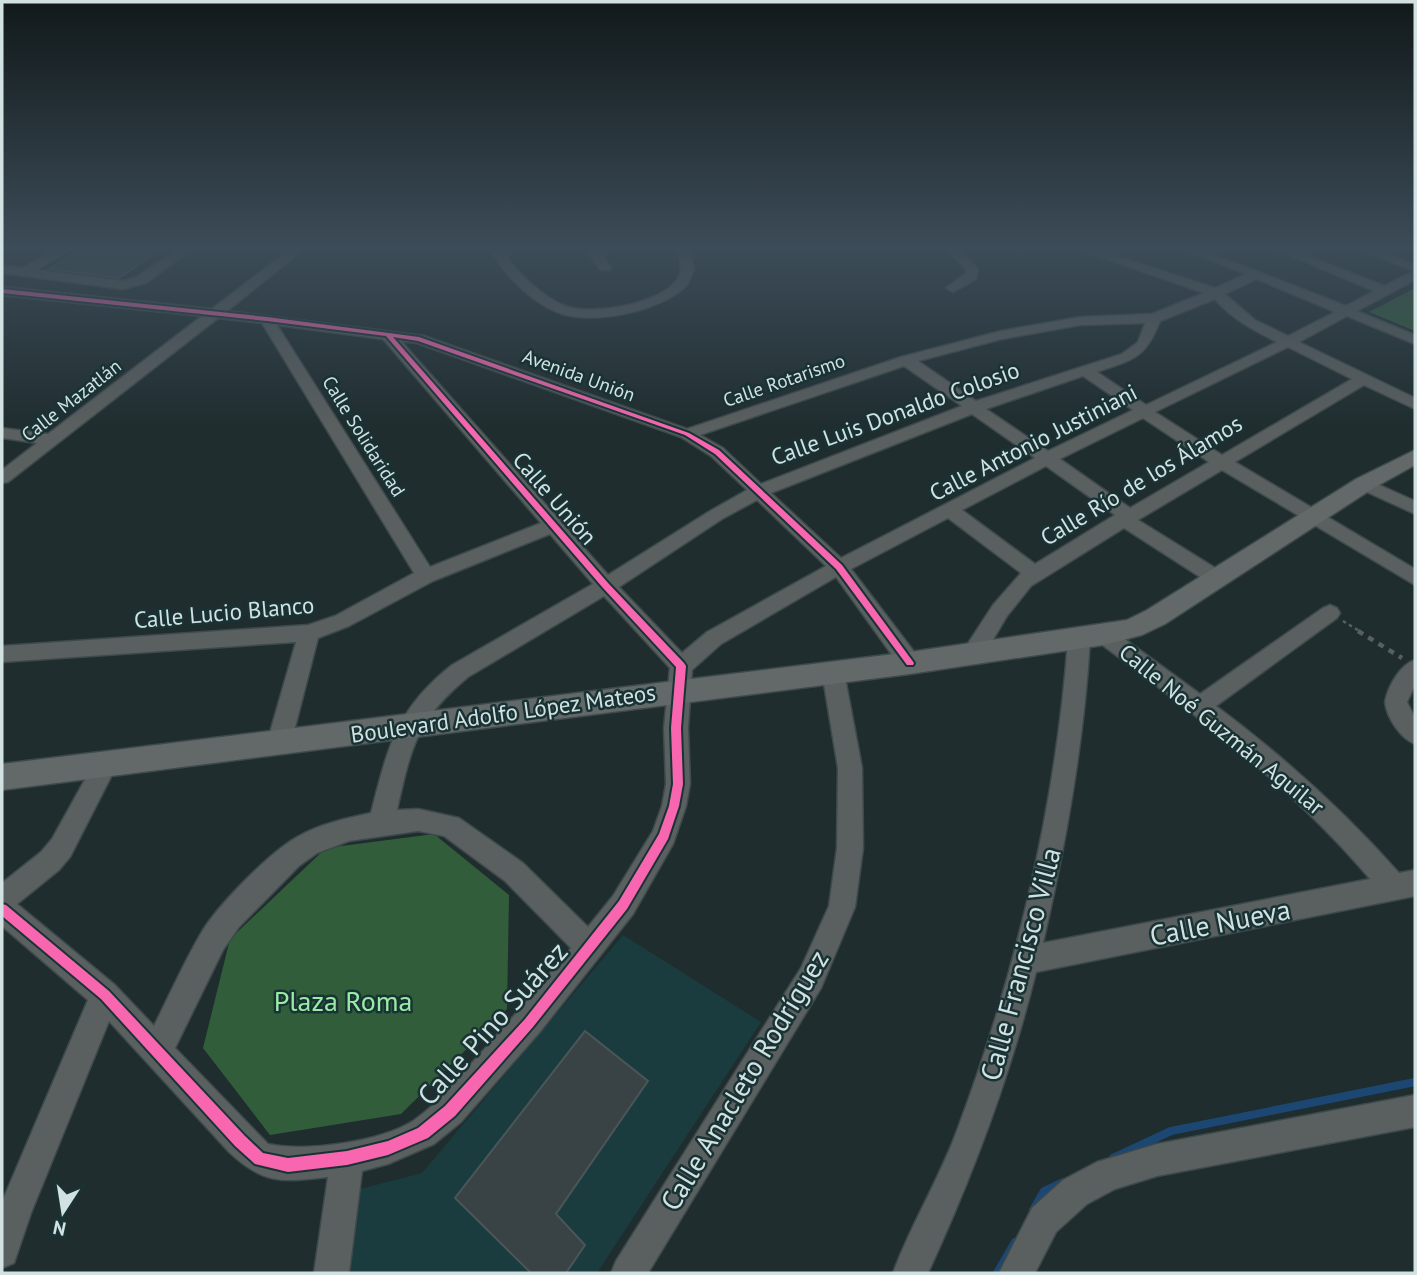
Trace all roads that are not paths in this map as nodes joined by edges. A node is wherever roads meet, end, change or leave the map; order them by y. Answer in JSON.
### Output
{"nodes":[{"id":1,"x":173,"y":310,"type":"edge"},
{"id":2,"x":220,"y":310,"type":"edge"},
{"id":3,"x":566,"y":310,"type":"edge"},
{"id":4,"x":630,"y":310,"type":"edge"},
{"id":5,"x":1175,"y":310,"type":"edge"},
{"id":6,"x":1233,"y":310,"type":"edge"},
{"id":7,"x":1342,"y":310,"type":"edge"},
{"id":8,"x":1352,"y":310,"type":"edge"},
{"id":9,"x":1348,"y":312,"type":"junction"},
{"id":10,"x":214,"y":314,"type":"junction"},
{"id":11,"x":1154,"y":318,"type":"junction"},
{"id":12,"x":267,"y":319,"type":"junction"},
{"id":13,"x":387,"y":334,"type":"junction"},
{"id":14,"x":1415,"y":340,"type":"edge"},
{"id":15,"x":1288,"y":342,"type":"junction"},
{"id":16,"x":906,"y":359,"type":"junction"},
{"id":17,"x":1084,"y":370,"type":"junction"},
{"id":18,"x":1363,"y":379,"type":"junction"},
{"id":19,"x":1415,"y":404,"type":"edge"},
{"id":20,"x":972,"y":408,"type":"junction"},
{"id":21,"x":1143,"y":411,"type":"junction"},
{"id":22,"x":2,"y":433,"type":"edge"},
{"id":23,"x":687,"y":434,"type":"junction"},
{"id":24,"x":51,"y":440,"type":"junction"},
{"id":25,"x":1415,"y":456,"type":"edge"},
{"id":26,"x":1046,"y":459,"type":"junction"},
{"id":27,"x":1220,"y":461,"type":"junction"},
{"id":28,"x":2,"y":478,"type":"edge"},
{"id":29,"x":1364,"y":484,"type":"junction"},
{"id":30,"x":760,"y":491,"type":"junction"},
{"id":31,"x":1415,"y":508,"type":"edge"},
{"id":32,"x":950,"y":510,"type":"junction"},
{"id":33,"x":1125,"y":517,"type":"junction"},
{"id":34,"x":1313,"y":517,"type":"junction"},
{"id":35,"x":554,"y":525,"type":"junction"},
{"id":36,"x":839,"y":567,"type":"junction"},
{"id":37,"x":1034,"y":573,"type":"junction"},
{"id":38,"x":426,"y":576,"type":"junction"},
{"id":39,"x":1415,"y":578,"type":"edge"},
{"id":40,"x":1218,"y":579,"type":"junction"},
{"id":41,"x":606,"y":586,"type":"junction"},
{"id":42,"x":1330,"y":613,"type":"road end"},
{"id":43,"x":309,"y":633,"type":"junction"},
{"id":44,"x":1092,"y":638,"type":"junction"},
{"id":45,"x":2,"y":654,"type":"edge"},
{"id":46,"x":973,"y":654,"type":"junction"},
{"id":47,"x":910,"y":663,"type":"junction"},
{"id":48,"x":1410,"y":664,"type":"edge"},
{"id":49,"x":833,"y":672,"type":"junction"},
{"id":50,"x":679,"y":678,"type":"junction"},
{"id":51,"x":1200,"y":706,"type":"junction"},
{"id":52,"x":407,"y":726,"type":"junction"},
{"id":53,"x":1415,"y":734,"type":"edge"},
{"id":54,"x":279,"y":743,"type":"junction"},
{"id":55,"x":106,"y":763,"type":"junction"},
{"id":56,"x":2,"y":777,"type":"edge"},
{"id":57,"x":380,"y":823,"type":"junction"},
{"id":58,"x":1405,"y":885,"type":"edge"},
{"id":59,"x":2,"y":898,"type":"edge"},
{"id":60,"x":2,"y":909,"type":"edge"},
{"id":61,"x":590,"y":947,"type":"junction"},
{"id":62,"x":1026,"y":960,"type":"junction"},
{"id":63,"x":105,"y":995,"type":"junction"},
{"id":64,"x":157,"y":1051,"type":"junction"},
{"id":65,"x":1415,"y":1111,"type":"edge"},
{"id":66,"x":347,"y":1158,"type":"junction"},
{"id":67,"x":2,"y":1251,"type":"edge"},
{"id":68,"x":332,"y":1273,"type":"edge"},
{"id":69,"x":628,"y":1273,"type":"edge"},
{"id":70,"x":910,"y":1273,"type":"edge"},
{"id":71,"x":1016,"y":1273,"type":"edge"}],
"edges":[{"from":1,"to":10,"type":"street","name":"Avenida Unión"},
{"from":2,"to":10,"type":"street","name":"Calle Mazatlán"},
{"from":3,"to":4,"type":"street"},
{"from":5,"to":11,"type":"street","name":"Calle Rotarismo"},
{"from":6,"to":15,"type":"street"},
{"from":7,"to":9,"type":"street"},
{"from":8,"to":9,"type":"street","name":"Calle Antonio Justiniani"},
{"from":9,"to":14,"type":"street"},
{"from":9,"to":15,"type":"street","name":"Calle Antonio Justiniani"},
{"from":10,"to":12,"type":"street","name":"Avenida Unión"},
{"from":10,"to":24,"type":"street","name":"Calle Mazatlán"},
{"from":11,"to":16,"type":"street","name":"Calle Rotarismo"},
{"from":11,"to":17,"type":"street","name":"Calle Luis Donaldo Colosio"},
{"from":12,"to":13,"type":"street","name":"Avenida Unión"},
{"from":12,"to":38,"type":"street","name":"Calle Solidaridad"},
{"from":13,"to":23,"type":"street","name":"Avenida Unión"},
{"from":13,"to":35,"type":"street","name":"Calle Unión"},
{"from":15,"to":18,"type":"street"},
{"from":15,"to":21,"type":"street","name":"Calle Antonio Justiniani"},
{"from":16,"to":20,"type":"street"},
{"from":16,"to":23,"type":"street","name":"Calle Rotarismo"},
{"from":17,"to":20,"type":"street","name":"Calle Luis Donaldo Colosio"},
{"from":17,"to":21,"type":"street"},
{"from":18,"to":19,"type":"street"},
{"from":18,"to":27,"type":"street","name":"Calle Río de los Álamos"},
{"from":20,"to":26,"type":"street"},
{"from":20,"to":30,"type":"street","name":"Calle Luis Donaldo Colosio"},
{"from":21,"to":26,"type":"street","name":"Calle Antonio Justiniani"},
{"from":21,"to":27,"type":"street"},
{"from":22,"to":24,"type":"street"},
{"from":23,"to":30,"type":"street","name":"Avenida Unión"},
{"from":24,"to":28,"type":"street","name":"Calle Mazatlán"},
{"from":25,"to":29,"type":"main road","name":"Boulevard Adolfo López Mateos"},
{"from":26,"to":32,"type":"street","name":"Calle Antonio Justiniani"},
{"from":26,"to":33,"type":"street"},
{"from":27,"to":33,"type":"street","name":"Calle Río de los Álamos"},
{"from":27,"to":34,"type":"street"},
{"from":29,"to":31,"type":"street"},
{"from":29,"to":34,"type":"main road","name":"Boulevard Adolfo López Mateos"},
{"from":30,"to":36,"type":"street","name":"Avenida Unión"},
{"from":30,"to":41,"type":"street","name":"Calle Luis Donaldo Colosio"},
{"from":32,"to":36,"type":"street","name":"Calle Antonio Justiniani"},
{"from":32,"to":37,"type":"street"},
{"from":33,"to":37,"type":"street","name":"Calle Río de los Álamos"},
{"from":33,"to":40,"type":"street"},
{"from":34,"to":39,"type":"street"},
{"from":34,"to":40,"type":"main road","name":"Boulevard Adolfo López Mateos"},
{"from":35,"to":38,"type":"street","name":"Calle Lucio Blanco"},
{"from":35,"to":41,"type":"street","name":"Calle Unión"},
{"from":36,"to":47,"type":"street","name":"Avenida Unión"},
{"from":36,"to":50,"type":"street","name":"Calle Antonio Justiniani"},
{"from":37,"to":46,"type":"street","name":"Calle Río de los Álamos"},
{"from":38,"to":43,"type":"street","name":"Calle Lucio Blanco"},
{"from":40,"to":44,"type":"main road","name":"Boulevard Adolfo López Mateos"},
{"from":41,"to":50,"type":"street","name":"Calle Unión"},
{"from":41,"to":52,"type":"street","name":"Calle Luis Donaldo Colosio"},
{"from":42,"to":51,"type":"street"},
{"from":43,"to":45,"type":"street","name":"Calle Lucio Blanco"},
{"from":43,"to":54,"type":"street"},
{"from":44,"to":46,"type":"main road","name":"Boulevard Adolfo López Mateos"},
{"from":44,"to":51,"type":"street","name":"Calle Noé Guzmán Aguilar"},
{"from":44,"to":62,"type":"street","name":"Calle Francisco Villa"},
{"from":46,"to":47,"type":"main road","name":"Boulevard Adolfo López Mateos"},
{"from":47,"to":49,"type":"main road","name":"Boulevard Adolfo López Mateos"},
{"from":48,"to":53,"type":"street"},
{"from":49,"to":50,"type":"main road","name":"Boulevard Adolfo López Mateos"},
{"from":49,"to":69,"type":"street","name":"Calle Anacleto Rodríguez"},
{"from":50,"to":52,"type":"main road","name":"Boulevard Adolfo López Mateos"},
{"from":50,"to":61,"type":"street","name":"Calle Pino Suárez"},
{"from":51,"to":58,"type":"street","name":"Calle Noé Guzmán Aguilar"},
{"from":52,"to":54,"type":"main road","name":"Boulevard Adolfo López Mateos"},
{"from":52,"to":57,"type":"street"},
{"from":54,"to":55,"type":"main road","name":"Boulevard Adolfo López Mateos"},
{"from":55,"to":56,"type":"main road","name":"Boulevard Adolfo López Mateos"},
{"from":55,"to":59,"type":"street"},
{"from":57,"to":61,"type":"street","name":"Calle Pino Suárez"},
{"from":57,"to":64,"type":"street","name":"Calle Pino Suárez"},
{"from":58,"to":62,"type":"street","name":"Calle Nueva"},
{"from":60,"to":63,"type":"street"},
{"from":61,"to":66,"type":"street","name":"Calle Pino Suárez"},
{"from":62,"to":70,"type":"street","name":"Calle Francisco Villa"},
{"from":63,"to":64,"type":"street"},
{"from":63,"to":67,"type":"street"},
{"from":64,"to":66,"type":"street","name":"Calle Pino Suárez"},
{"from":65,"to":71,"type":"street"},
{"from":66,"to":68,"type":"street"}]}
